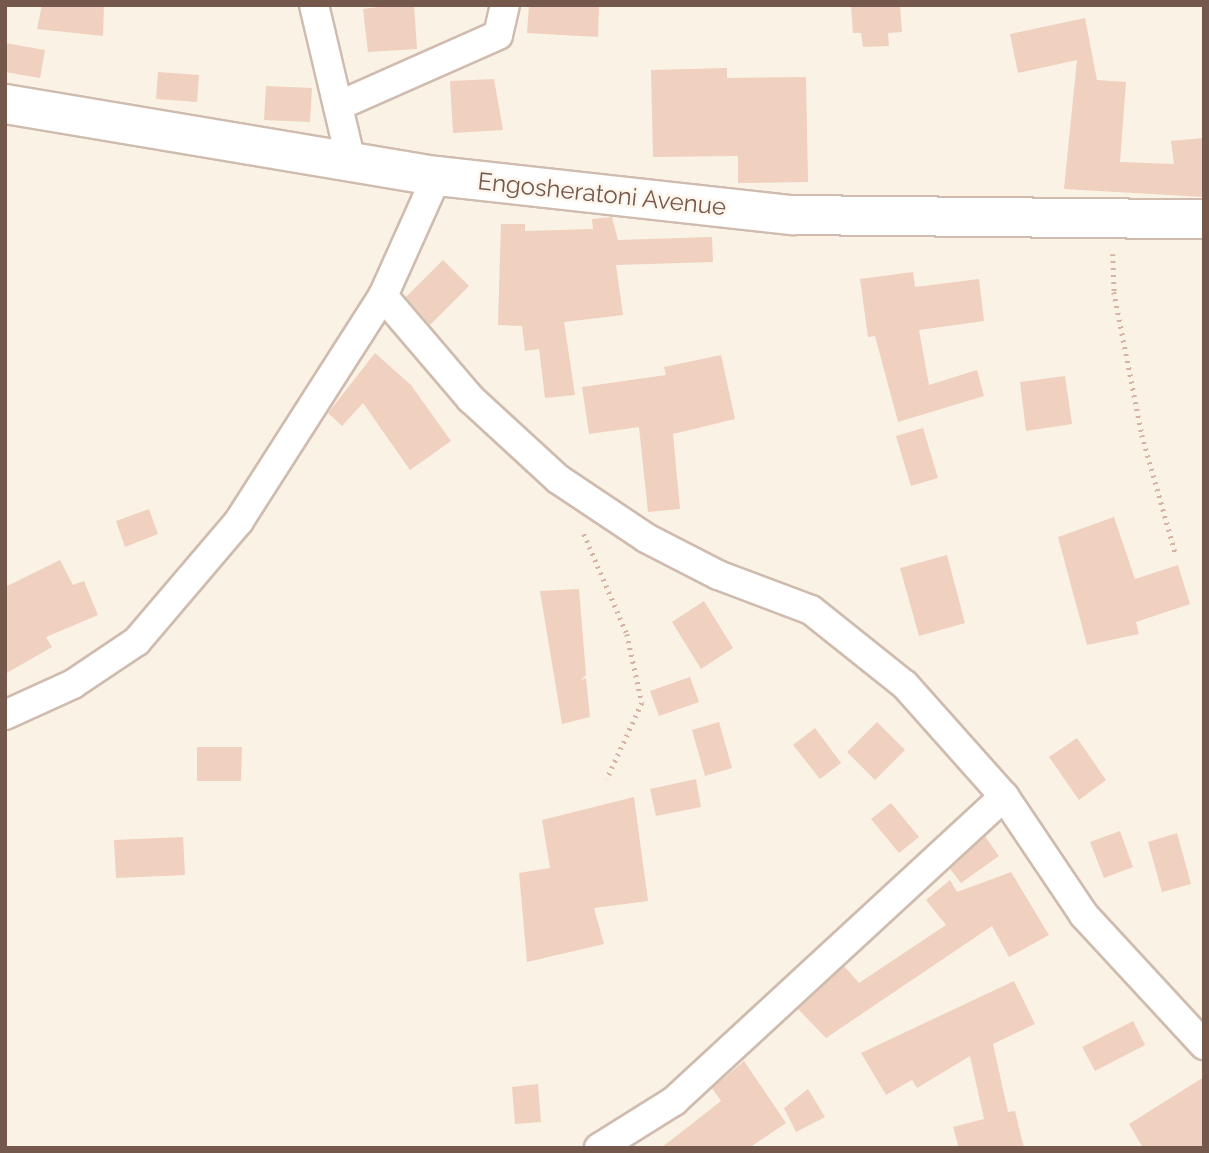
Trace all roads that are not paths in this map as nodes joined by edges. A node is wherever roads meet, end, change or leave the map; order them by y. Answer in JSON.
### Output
{"nodes":[{"id":1,"x":314,"y":5,"type":"edge"},
{"id":2,"x":505,"y":5,"type":"edge"},
{"id":3,"x":5,"y":104,"type":"edge"},
{"id":4,"x":338,"y":106,"type":"junction"},
{"id":5,"x":351,"y":161,"type":"junction"},
{"id":6,"x":437,"y":176,"type":"junction"},
{"id":7,"x":1204,"y":219,"type":"edge"},
{"id":8,"x":383,"y":296,"type":"junction"},
{"id":9,"x":5,"y":715,"type":"edge"},
{"id":10,"x":1004,"y":796,"type":"junction"},
{"id":11,"x":1204,"y":1045,"type":"edge"},
{"id":12,"x":599,"y":1148,"type":"edge"}],
"edges":[{"from":1,"to":4,"type":"street"},
{"from":2,"to":4,"type":"street"},
{"from":3,"to":5,"type":"street","name":"Engosheratoni Avenue"},
{"from":4,"to":5,"type":"street"},
{"from":5,"to":6,"type":"street","name":"Engosheratoni Avenue"},
{"from":6,"to":7,"type":"street","name":"Engosheratoni Avenue"},
{"from":6,"to":8,"type":"street"},
{"from":8,"to":9,"type":"street"},
{"from":8,"to":10,"type":"street"},
{"from":10,"to":11,"type":"street"},
{"from":10,"to":12,"type":"street"}]}
